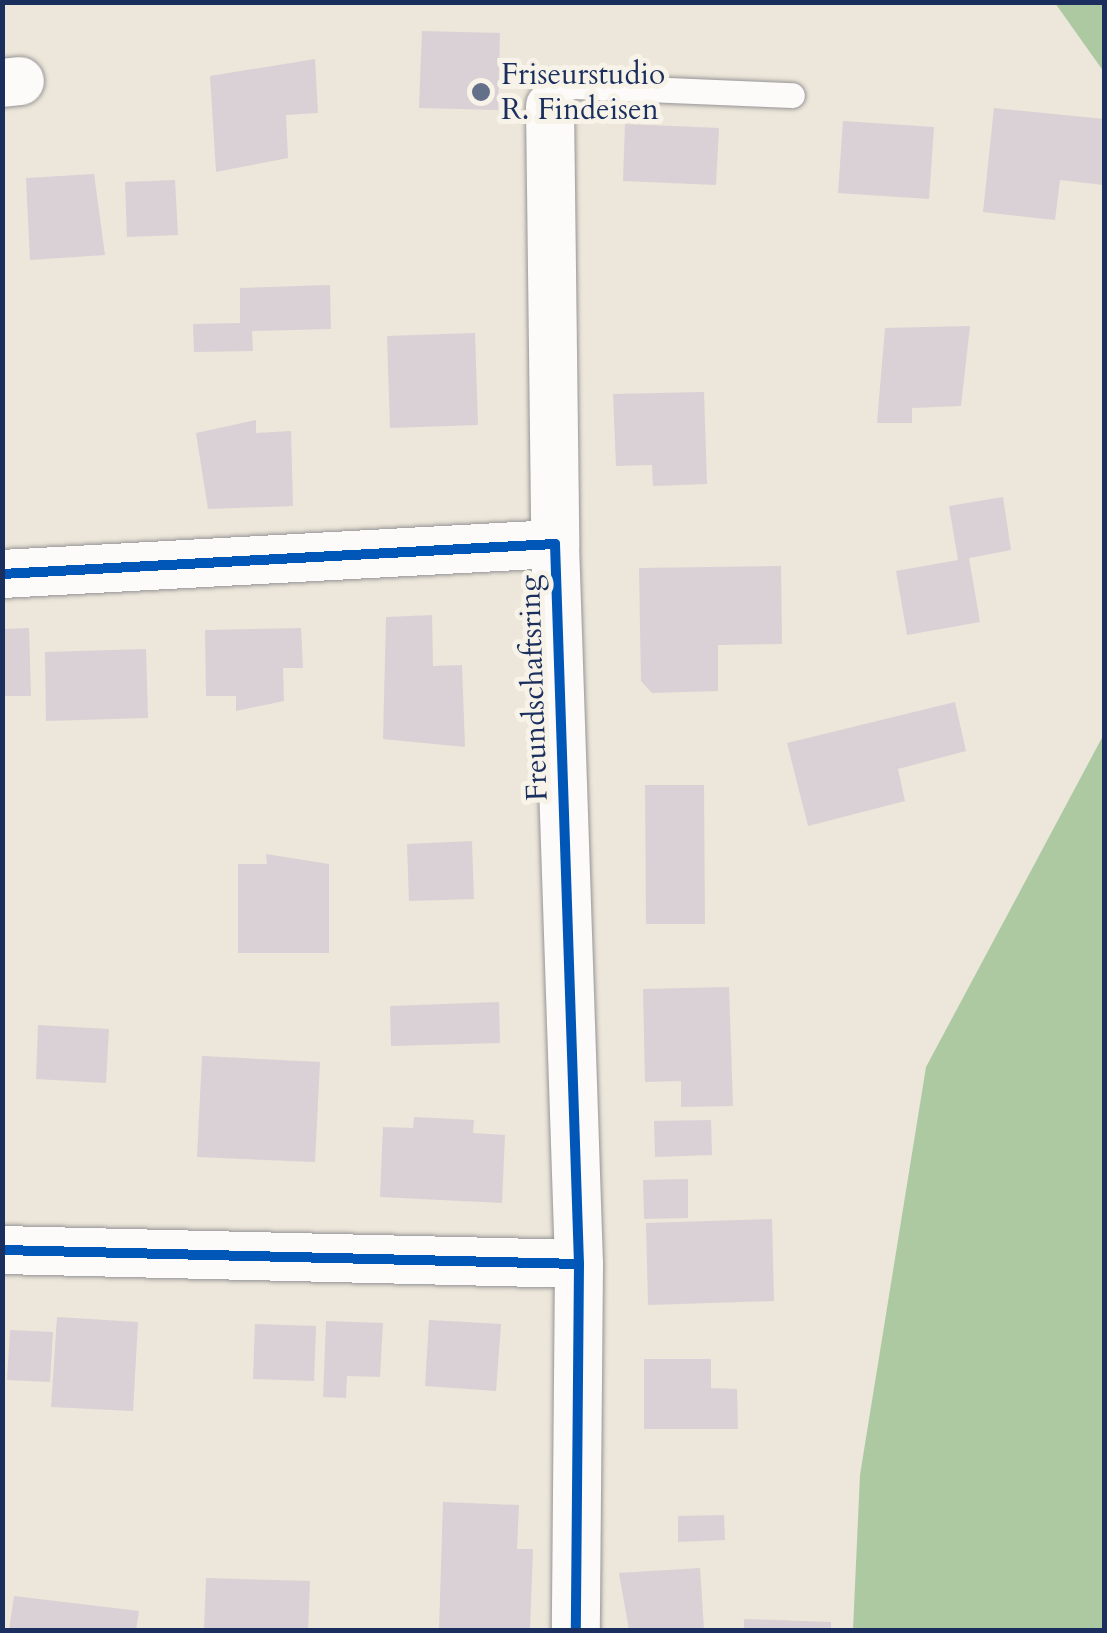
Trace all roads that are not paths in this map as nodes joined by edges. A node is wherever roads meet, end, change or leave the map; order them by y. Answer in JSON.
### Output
{"nodes":[{"id":1,"x":792,"y":95,"type":"dead end"},
{"id":2,"x":550,"y":106,"type":"joint"},
{"id":3,"x":554,"y":544,"type":"junction"},
{"id":4,"x":2,"y":574,"type":"edge"},
{"id":5,"x":2,"y":1250,"type":"edge"},
{"id":6,"x":579,"y":1264,"type":"junction"},
{"id":7,"x":576,"y":1630,"type":"edge"}],
"edges":[{"from":1,"to":2,"type":"lane"},
{"from":2,"to":3,"type":"street","name":"Freundschaftsring"},
{"from":3,"to":4,"type":"street","name":"Freundschaftsring"},
{"from":3,"to":6,"type":"street","name":"Freundschaftsring"},
{"from":5,"to":6,"type":"street"},
{"from":6,"to":7,"type":"street","name":"Freundschaftsring"}]}
